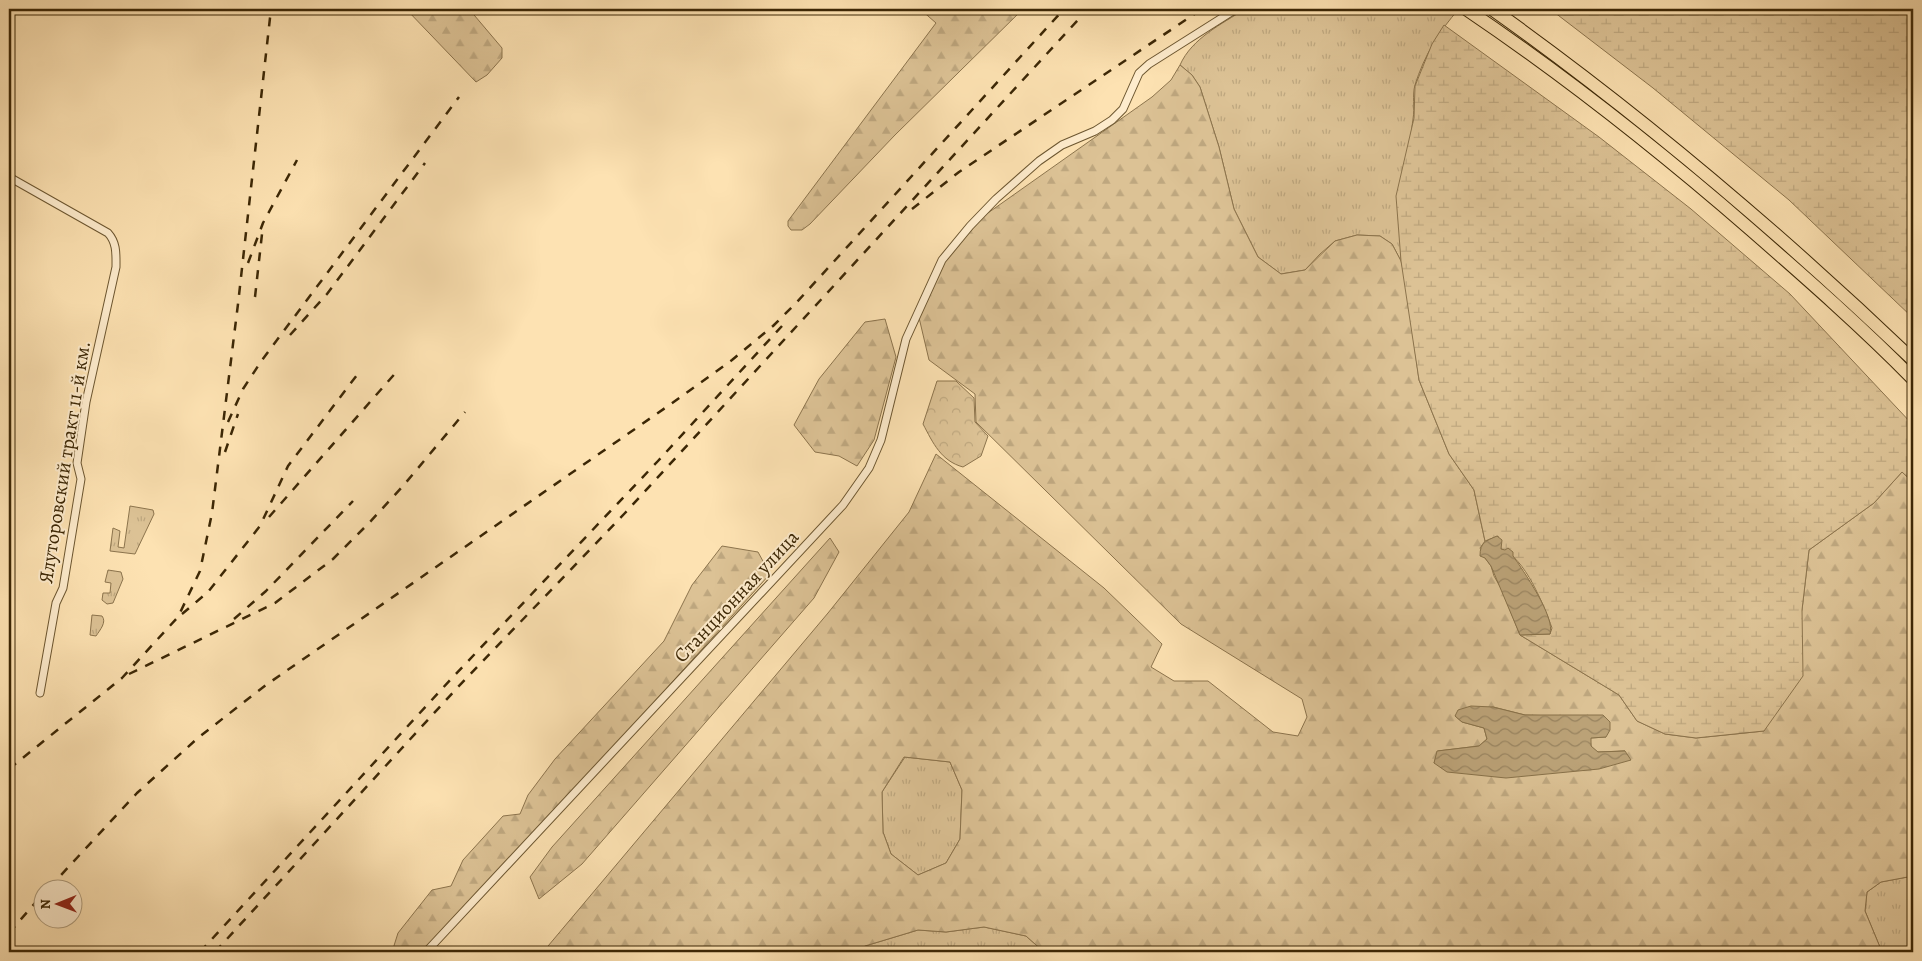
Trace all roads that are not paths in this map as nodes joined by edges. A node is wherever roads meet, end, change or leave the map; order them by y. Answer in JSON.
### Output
{"nodes":[{"id":1,"x":1236,"y":9,"type":"edge"},
{"id":2,"x":1466,"y":9,"type":"edge"},
{"id":3,"x":1492,"y":9,"type":"edge"},
{"id":4,"x":9,"y":177,"type":"edge"},
{"id":5,"x":1913,"y":360,"type":"edge"},
{"id":6,"x":1913,"y":378,"type":"edge"},
{"id":7,"x":40,"y":693,"type":"dead end"},
{"id":8,"x":426,"y":952,"type":"edge"}],
"edges":[{"from":1,"to":8,"type":"street","name":"Станционная улица"},
{"from":2,"to":6,"type":"highway"},
{"from":3,"to":5,"type":"highway"},
{"from":4,"to":7,"type":"street","name":"Ялуторовский тракт 11-й км."}]}
